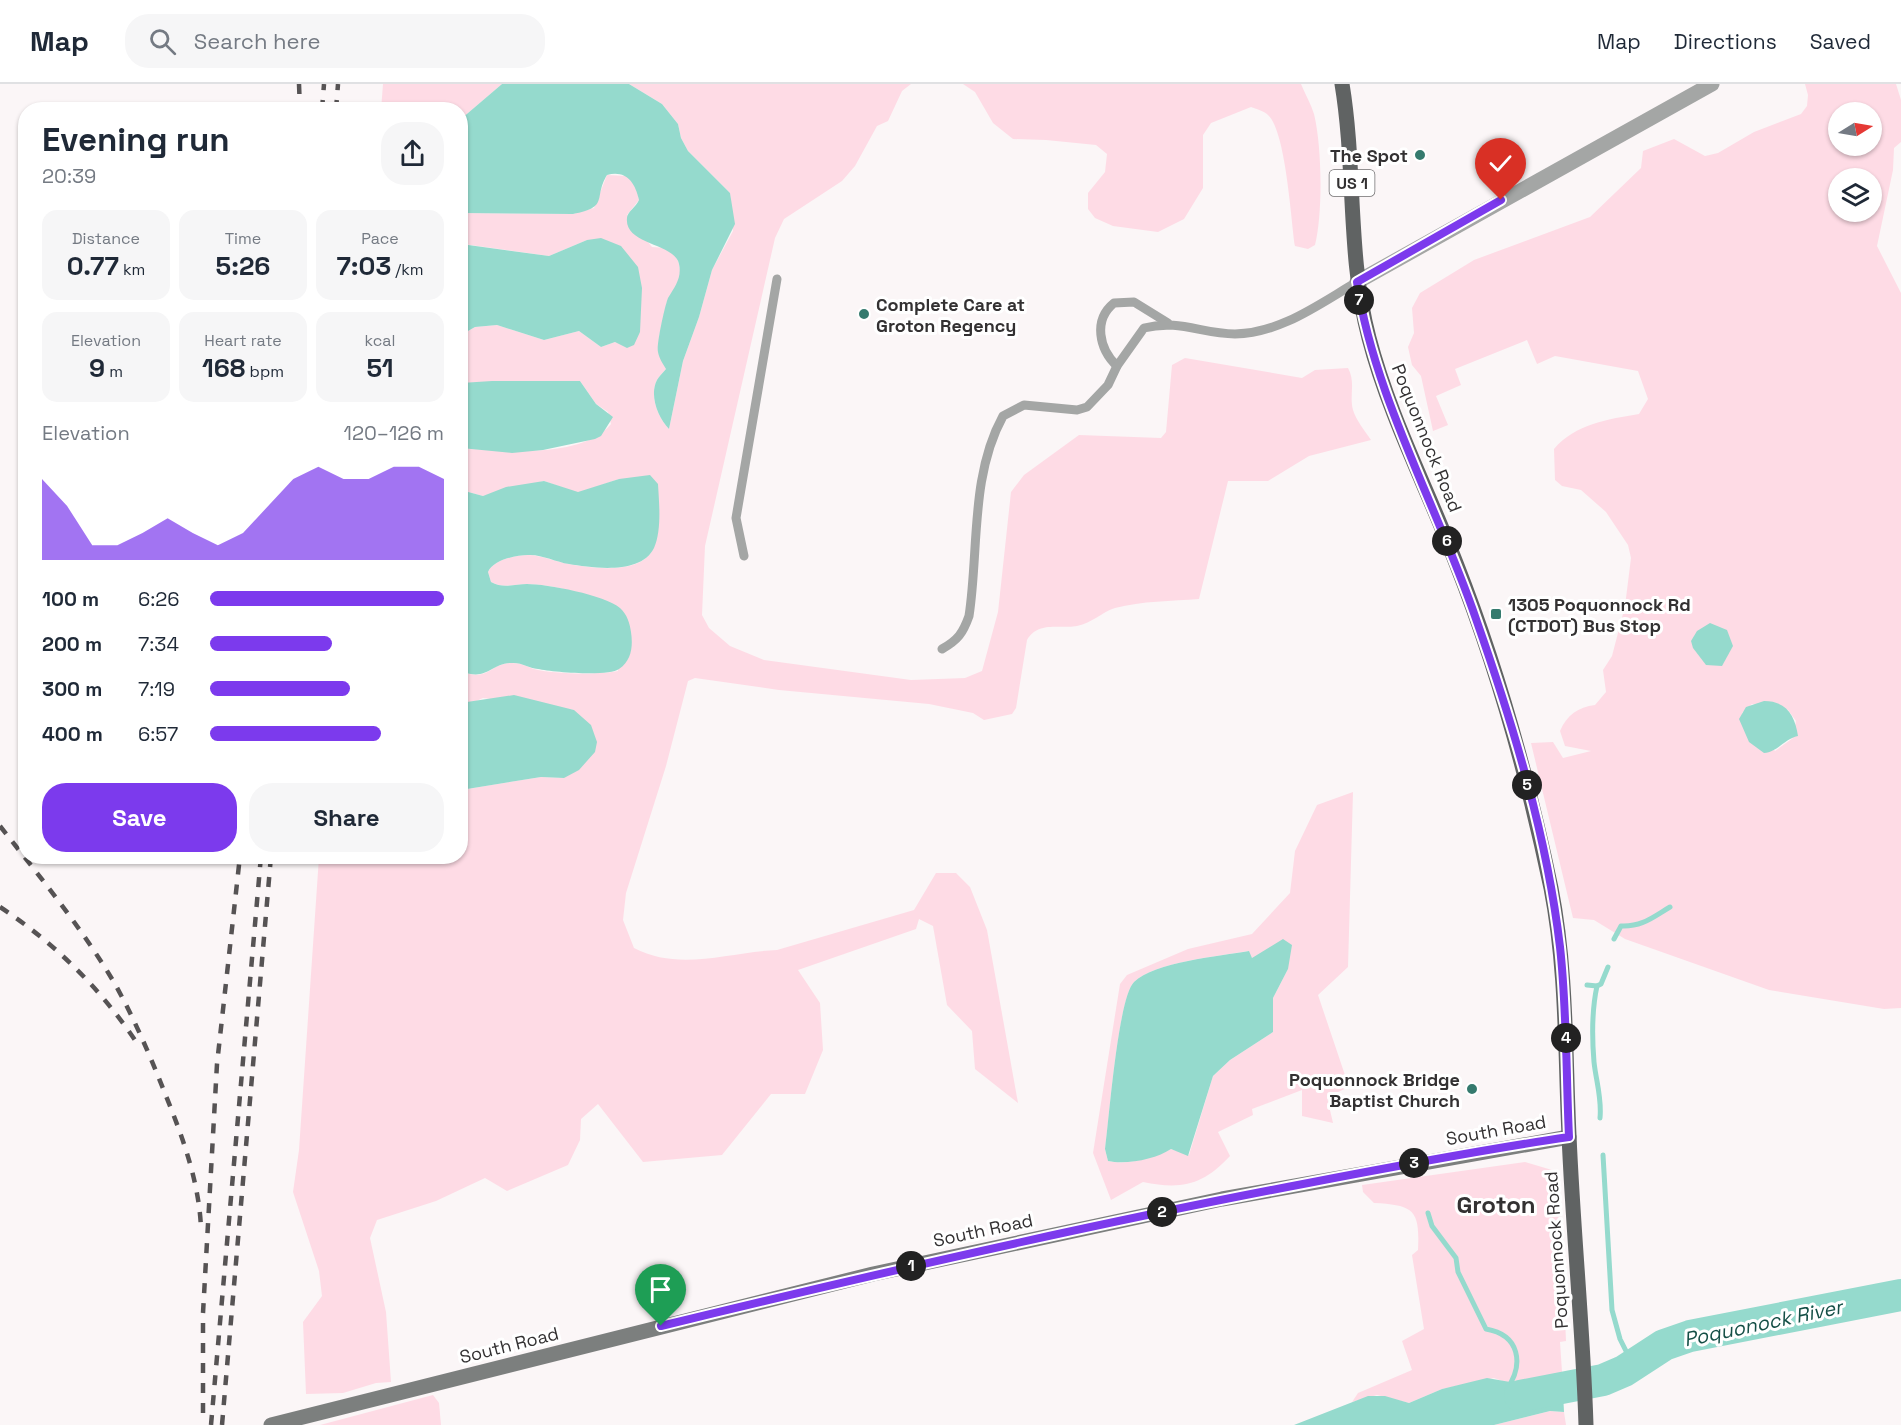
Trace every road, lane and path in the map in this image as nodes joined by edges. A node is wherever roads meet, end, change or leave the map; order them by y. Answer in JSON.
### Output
{"nodes":[{"id":1,"x":1342,"y":84,"type":"edge"},
{"id":2,"x":1712,"y":84,"type":"edge"},
{"id":3,"x":777,"y":279,"type":"dead end"},
{"id":4,"x":1357,"y":282,"type":"junction"},
{"id":5,"x":1168,"y":324,"type":"junction"},
{"id":6,"x":1117,"y":366,"type":"junction"},
{"id":7,"x":744,"y":556,"type":"dead end"},
{"id":8,"x":942,"y":649,"type":"dead end"},
{"id":9,"x":1569,"y":1137,"type":"junction"},
{"id":10,"x":1586,"y":1423,"type":"edge"},
{"id":11,"x":271,"y":1425,"type":"edge"}],
"edges":[{"from":1,"to":4,"type":"main road","name":"Poquonnock Road","number":"US 1"},
{"from":2,"to":4,"type":"street"},
{"from":3,"to":7,"type":"lane"},
{"from":4,"to":5,"type":"lane"},
{"from":4,"to":9,"type":"main road","name":"Poquonnock Road","number":"US 1"},
{"from":5,"to":6,"type":"lane"},
{"from":5,"to":6,"type":"lane"},
{"from":6,"to":8,"type":"lane"},
{"from":9,"to":10,"type":"main road","name":"Poquonnock Road","number":"US 1"},
{"from":9,"to":11,"type":"main road","name":"South Road"}]}
